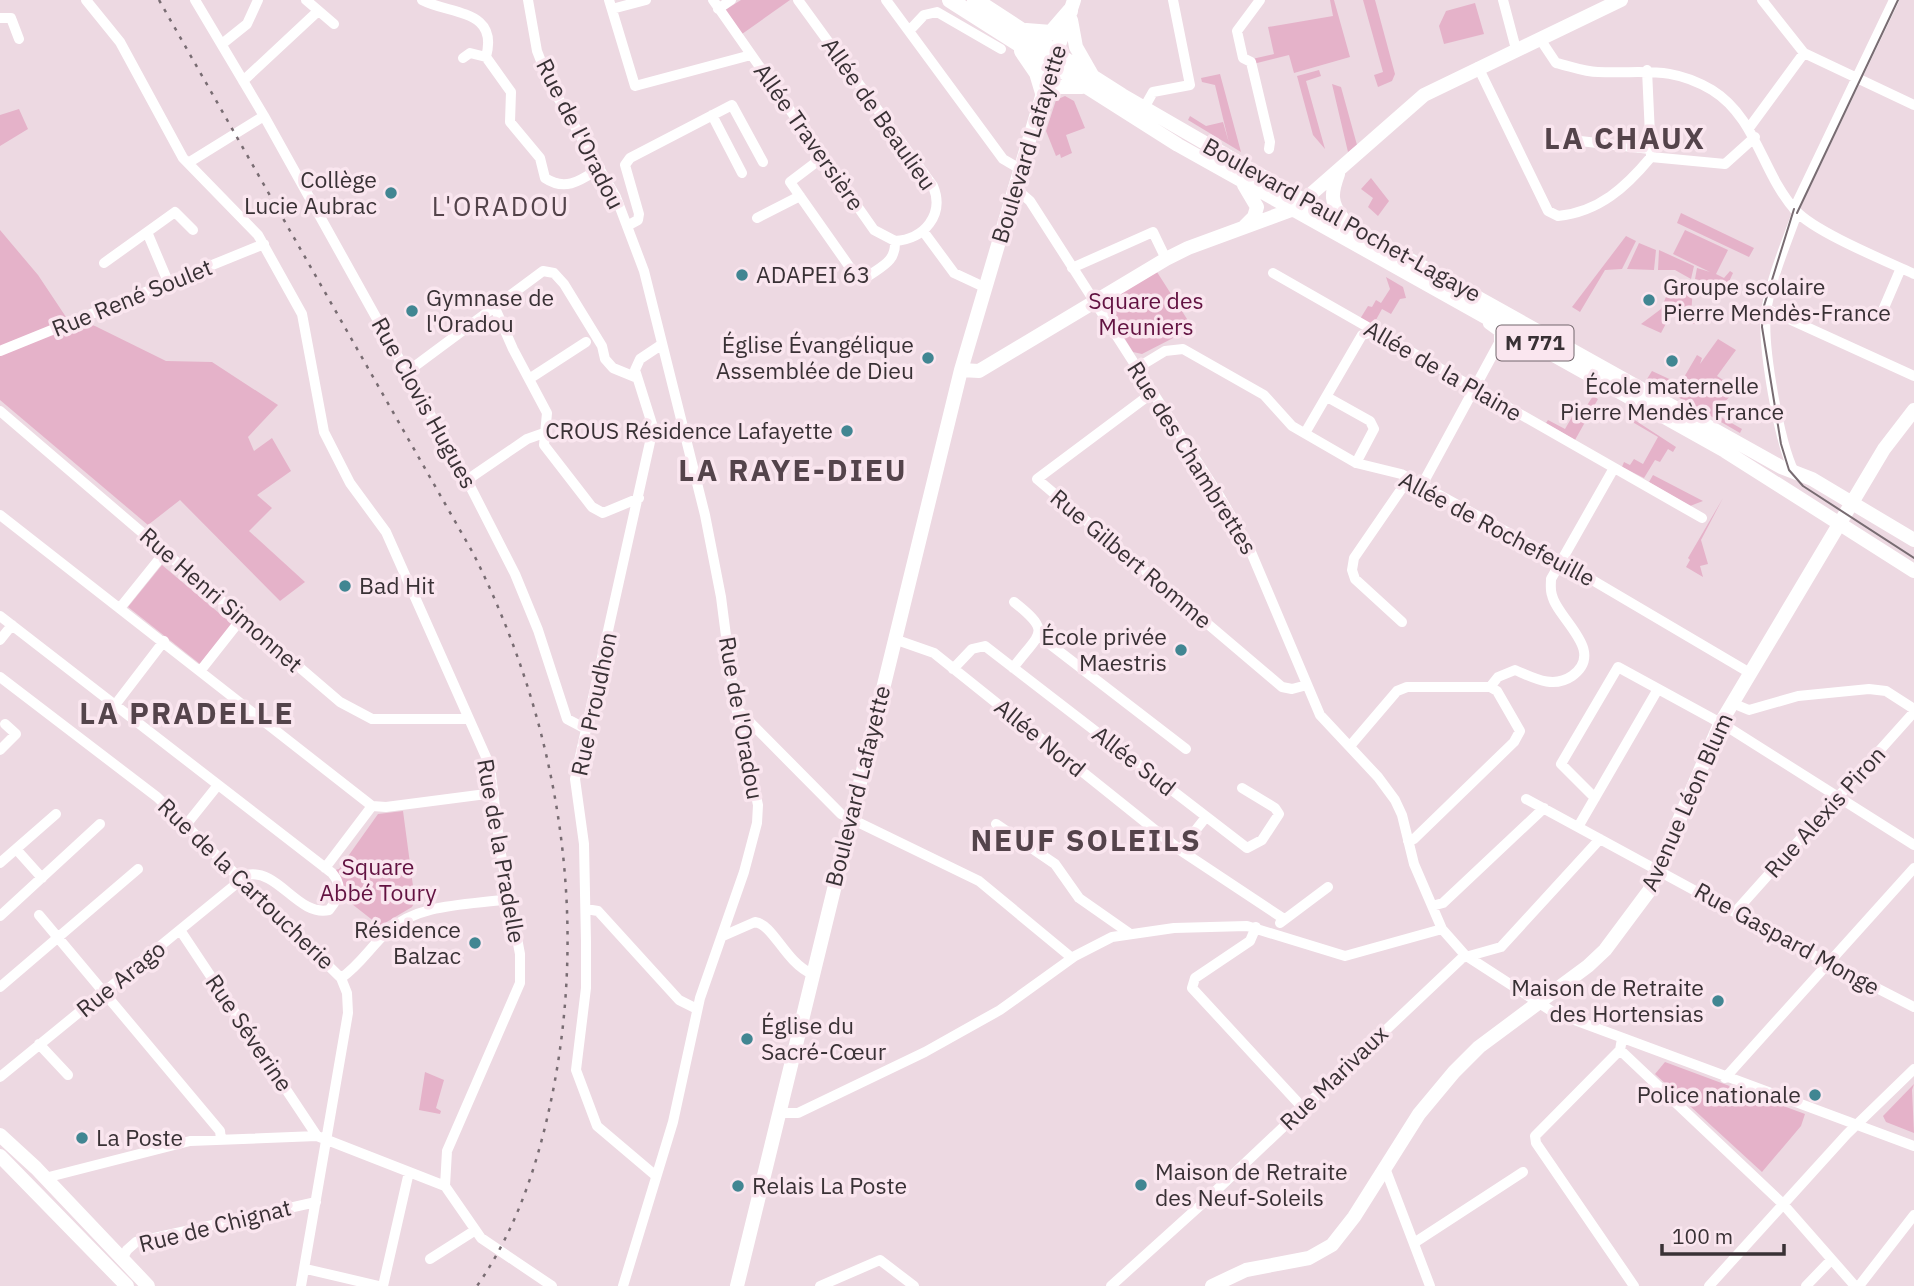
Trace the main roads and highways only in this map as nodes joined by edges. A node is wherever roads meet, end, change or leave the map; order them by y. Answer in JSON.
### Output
{"nodes":[{"id":1,"x":950,"y":0,"type":"edge"},
{"id":2,"x":975,"y":0,"type":"edge"},
{"id":3,"x":1621,"y":0,"type":"edge"},
{"id":4,"x":1072,"y":6,"type":"edge"},
{"id":5,"x":1012,"y":39,"type":"junction"},
{"id":6,"x":1054,"y":59,"type":"junction"},
{"id":7,"x":1089,"y":82,"type":"junction"},
{"id":8,"x":1043,"y":93,"type":"junction"},
{"id":9,"x":1338,"y":172,"type":"junction"},
{"id":10,"x":1241,"y":180,"type":"junction"},
{"id":11,"x":1300,"y":205,"type":"junction"},
{"id":12,"x":1345,"y":223,"type":"junction"},
{"id":13,"x":1241,"y":229,"type":"junction"},
{"id":14,"x":961,"y":370,"type":"junction"},
{"id":15,"x":1914,"y":410,"type":"edge"},
{"id":16,"x":1852,"y":502,"type":"junction"},
{"id":17,"x":1840,"y":522,"type":"junction"},
{"id":18,"x":1914,"y":540,"type":"edge"},
{"id":19,"x":1914,"y":571,"type":"edge"},
{"id":20,"x":0,"y":1136,"type":"edge"},
{"id":21,"x":0,"y":1156,"type":"edge"},
{"id":22,"x":127,"y":1286,"type":"edge"},
{"id":23,"x":148,"y":1286,"type":"edge"},
{"id":24,"x":737,"y":1286,"type":"edge"},
{"id":25,"x":1212,"y":1286,"type":"edge"}],
"edges":[{"from":1,"to":5,"type":"highway","number":"M 771"},
{"from":2,"to":5,"type":"highway","number":"M 771"},
{"from":3,"to":9,"type":"main road"},
{"from":4,"to":5,"type":"highway"},
{"from":4,"to":6,"type":"main road","name":"Boulevard Lafayette"},
{"from":4,"to":7,"type":"main road"},
{"from":5,"to":6,"type":"highway","number":"M 771"},
{"from":5,"to":8,"type":"highway"},
{"from":6,"to":7,"type":"main road","name":"Boulevard Paul Pochet-Lagaye","number":"M 771"},
{"from":6,"to":8,"type":"main road","name":"Boulevard Lafayette"},
{"from":7,"to":8,"type":"main road"},
{"from":7,"to":10,"type":"main road","name":"Boulevard Paul Pochet-Lagaye","number":"M 771"},
{"from":7,"to":11,"type":"main road","name":"Boulevard Paul Pochet-Lagaye","number":"M 771"},
{"from":8,"to":14,"type":"main road","name":"Boulevard Lafayette"},
{"from":9,"to":11,"type":"main road"},
{"from":9,"to":12,"type":"main road"},
{"from":10,"to":11,"type":"main road","name":"Boulevard Paul Pochet-Lagaye","number":"M 771"},
{"from":10,"to":13,"type":"main road"},
{"from":11,"to":12,"type":"main road","name":"Boulevard Paul Pochet-Lagaye","number":"M 771"},
{"from":11,"to":13,"type":"main road"},
{"from":11,"to":17,"type":"main road","name":"Boulevard Paul Pochet-Lagaye","number":"M 771"},
{"from":12,"to":16,"type":"main road","name":"Boulevard Paul Pochet-Lagaye","number":"M 771"},
{"from":13,"to":14,"type":"main road"},
{"from":14,"to":24,"type":"main road","name":"Boulevard Lafayette"},
{"from":15,"to":16,"type":"main road","name":"Avenue Léon Blum"},
{"from":16,"to":17,"type":"main road","name":"Avenue Léon Blum"},
{"from":16,"to":18,"type":"main road","number":"M 771"},
{"from":17,"to":19,"type":"main road","number":"M 771"},
{"from":17,"to":25,"type":"main road","name":"Avenue Léon Blum"},
{"from":20,"to":23,"type":"main road"},
{"from":21,"to":22,"type":"main road"}]}
